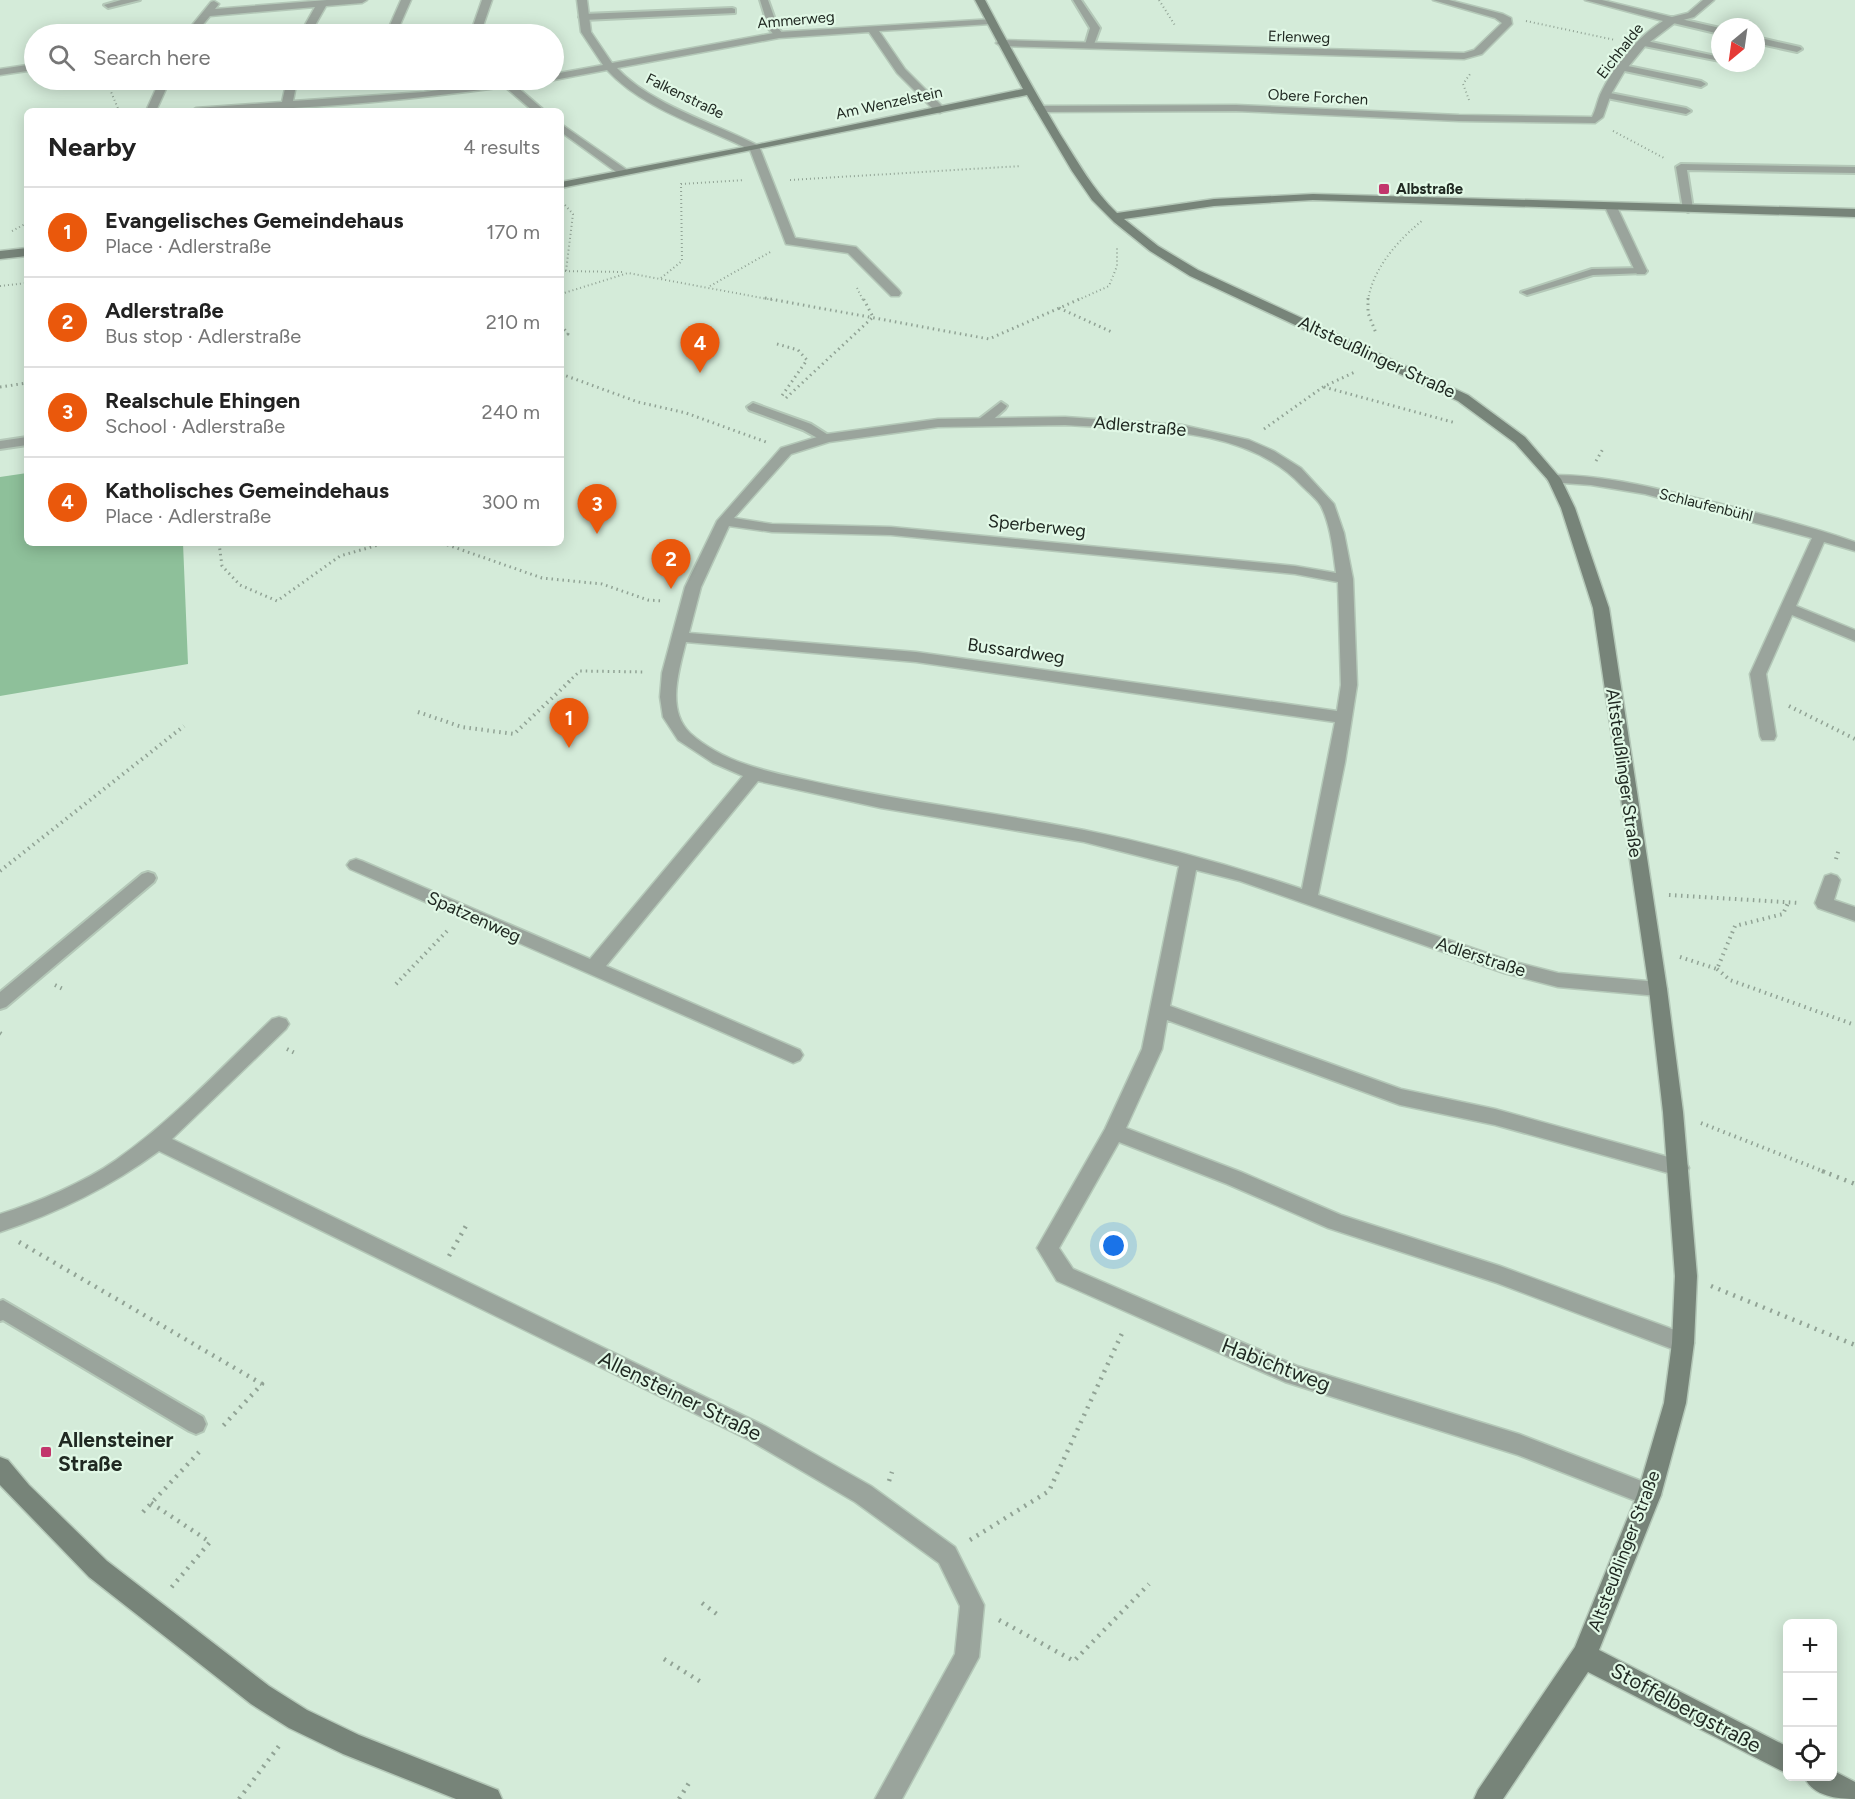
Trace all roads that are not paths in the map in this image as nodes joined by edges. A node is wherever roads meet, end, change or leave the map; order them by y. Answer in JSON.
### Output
{"nodes":[{"id":1,"x":135,"y":0,"type":"edge"},
{"id":2,"x":217,"y":0,"type":"edge"},
{"id":3,"x":362,"y":0,"type":"edge"},
{"id":4,"x":406,"y":0,"type":"edge"},
{"id":5,"x":487,"y":0,"type":"edge"},
{"id":6,"x":582,"y":0,"type":"edge"},
{"id":7,"x":764,"y":0,"type":"edge"},
{"id":8,"x":980,"y":0,"type":"edge"},
{"id":9,"x":1077,"y":0,"type":"edge"},
{"id":10,"x":1438,"y":0,"type":"edge"},
{"id":11,"x":1590,"y":0,"type":"edge"},
{"id":12,"x":1709,"y":0,"type":"edge"},
{"id":13,"x":322,"y":4,"type":"junction"},
{"id":14,"x":108,"y":5,"type":"dead end"},
{"id":15,"x":732,"y":11,"type":"dead end"},
{"id":16,"x":207,"y":13,"type":"junction"},
{"id":17,"x":584,"y":17,"type":"junction"},
{"id":18,"x":1672,"y":20,"type":"junction"},
{"id":19,"x":990,"y":21,"type":"junction"},
{"id":20,"x":198,"y":24,"type":"edge"},
{"id":21,"x":310,"y":24,"type":"edge"},
{"id":22,"x":395,"y":24,"type":"edge"},
{"id":23,"x":479,"y":24,"type":"edge"},
{"id":24,"x":872,"y":29,"type":"junction"},
{"id":25,"x":1711,"y":29,"type":"edge"},
{"id":26,"x":779,"y":35,"type":"junction"},
{"id":27,"x":1765,"y":42,"type":"edge"},
{"id":28,"x":1001,"y":44,"type":"junction"},
{"id":29,"x":1641,"y":44,"type":"junction"},
{"id":30,"x":1090,"y":45,"type":"junction"},
{"id":31,"x":1797,"y":49,"type":"dead end"},
{"id":32,"x":1711,"y":58,"type":"edge"},
{"id":33,"x":607,"y":65,"type":"junction"},
{"id":34,"x":1623,"y":68,"type":"junction"},
{"id":35,"x":24,"y":69,"type":"edge"},
{"id":36,"x":0,"y":72,"type":"edge"},
{"id":37,"x":564,"y":75,"type":"edge"},
{"id":38,"x":1701,"y":84,"type":"dead end"},
{"id":39,"x":160,"y":90,"type":"edge"},
{"id":40,"x":290,"y":90,"type":"edge"},
{"id":41,"x":463,"y":90,"type":"edge"},
{"id":42,"x":515,"y":90,"type":"edge"},
{"id":43,"x":1030,"y":92,"type":"junction"},
{"id":44,"x":1605,"y":96,"type":"junction"},
{"id":45,"x":287,"y":105,"type":"junction"},
{"id":46,"x":349,"y":106,"type":"edge"},
{"id":47,"x":152,"y":108,"type":"edge"},
{"id":48,"x":268,"y":108,"type":"edge"},
{"id":49,"x":536,"y":108,"type":"edge"},
{"id":50,"x":940,"y":110,"type":"junction"},
{"id":51,"x":1040,"y":110,"type":"junction"},
{"id":52,"x":1686,"y":111,"type":"dead end"},
{"id":53,"x":1595,"y":120,"type":"joint"},
{"id":54,"x":564,"y":129,"type":"edge"},
{"id":55,"x":755,"y":148,"type":"junction"},
{"id":56,"x":1855,"y":170,"type":"edge"},
{"id":57,"x":623,"y":172,"type":"junction"},
{"id":58,"x":564,"y":184,"type":"edge"},
{"id":59,"x":1611,"y":207,"type":"junction"},
{"id":60,"x":1688,"y":209,"type":"junction"},
{"id":61,"x":1855,"y":213,"type":"edge"},
{"id":62,"x":1115,"y":217,"type":"junction"},
{"id":63,"x":24,"y":252,"type":"edge"},
{"id":64,"x":0,"y":255,"type":"edge"},
{"id":65,"x":1641,"y":271,"type":"joint"},
{"id":66,"x":1527,"y":292,"type":"dead end"},
{"id":67,"x":895,"y":293,"type":"dead end"},
{"id":68,"x":1001,"y":406,"type":"dead end"},
{"id":69,"x":753,"y":407,"type":"dead end"},
{"id":70,"x":983,"y":422,"type":"junction"},
{"id":71,"x":827,"y":438,"type":"junction"},
{"id":72,"x":24,"y":441,"type":"edge"},
{"id":73,"x":0,"y":445,"type":"edge"},
{"id":74,"x":1554,"y":479,"type":"junction"},
{"id":75,"x":724,"y":521,"type":"junction"},
{"id":76,"x":1820,"y":535,"type":"junction"},
{"id":77,"x":1854,"y":545,"type":"edge"},
{"id":78,"x":1345,"y":579,"type":"junction"},
{"id":79,"x":1788,"y":608,"type":"junction"},
{"id":80,"x":1855,"y":636,"type":"edge"},
{"id":81,"x":680,"y":637,"type":"junction"},
{"id":82,"x":1344,"y":718,"type":"junction"},
{"id":83,"x":1768,"y":736,"type":"dead end"},
{"id":84,"x":754,"y":774,"type":"junction"},
{"id":85,"x":1189,"y":861,"type":"junction"},
{"id":86,"x":356,"y":865,"type":"dead end"},
{"id":87,"x":148,"y":878,"type":"dead end"},
{"id":88,"x":1831,"y":880,"type":"dead end"},
{"id":89,"x":1309,"y":897,"type":"junction"},
{"id":90,"x":1855,"y":914,"type":"edge"},
{"id":91,"x":593,"y":968,"type":"junction"},
{"id":92,"x":1658,"y":990,"type":"junction"},
{"id":93,"x":0,"y":1002,"type":"edge"},
{"id":94,"x":1161,"y":1010,"type":"junction"},
{"id":95,"x":279,"y":1024,"type":"dead end"},
{"id":96,"x":793,"y":1055,"type":"dead end"},
{"id":97,"x":1114,"y":1132,"type":"junction"},
{"id":98,"x":157,"y":1141,"type":"junction"},
{"id":99,"x":1679,"y":1168,"type":"junction"},
{"id":100,"x":5,"y":1230,"type":"edge"},
{"id":101,"x":0,"y":1312,"type":"edge"},
{"id":102,"x":1683,"y":1342,"type":"junction"},
{"id":103,"x":196,"y":1424,"type":"dead end"},
{"id":104,"x":0,"y":1468,"type":"edge"},
{"id":105,"x":1649,"y":1495,"type":"junction"},
{"id":106,"x":1584,"y":1656,"type":"junction"},
{"id":107,"x":1783,"y":1758,"type":"edge"},
{"id":108,"x":1826,"y":1781,"type":"edge"},
{"id":109,"x":1855,"y":1796,"type":"edge"},
{"id":110,"x":489,"y":1799,"type":"edge"},
{"id":111,"x":888,"y":1799,"type":"edge"},
{"id":112,"x":1487,"y":1799,"type":"edge"}],
"edges":[{"from":1,"to":14,"type":"lane"},
{"from":2,"to":16,"type":"street"},
{"from":3,"to":13,"type":"street"},
{"from":4,"to":22,"type":"street"},
{"from":5,"to":23,"type":"street"},
{"from":6,"to":17,"type":"street","name":"Falkenstraße"},
{"from":7,"to":26,"type":"lane"},
{"from":8,"to":19,"type":"street","name":"Altsteußlinger Straße"},
{"from":9,"to":30,"type":"lane"},
{"from":10,"to":30,"type":"street","name":"Erlenweg"},
{"from":11,"to":18,"type":"street","name":"Eichhalde"},
{"from":12,"to":18,"type":"street"},
{"from":13,"to":16,"type":"street"},
{"from":13,"to":21,"type":"street"},
{"from":15,"to":17,"type":"lane"},
{"from":16,"to":20,"type":"street"},
{"from":17,"to":33,"type":"street","name":"Falkenstraße"},
{"from":18,"to":25,"type":"lane"},
{"from":18,"to":29,"type":"street","name":"Eichhalde"},
{"from":19,"to":24,"type":"street","name":"Ammerweg"},
{"from":19,"to":28,"type":"street","name":"Altsteußlinger Straße"},
{"from":24,"to":26,"type":"street","name":"Ammerweg"},
{"from":24,"to":50,"type":"street"},
{"from":26,"to":33,"type":"street","name":"Ammerweg"},
{"from":27,"to":31,"type":"lane"},
{"from":28,"to":30,"type":"street","name":"Erlenweg"},
{"from":28,"to":43,"type":"street","name":"Altsteußlinger Straße"},
{"from":29,"to":32,"type":"lane"},
{"from":29,"to":34,"type":"street","name":"Eichhalde"},
{"from":33,"to":37,"type":"street","name":"Ammerweg"},
{"from":33,"to":55,"type":"street","name":"Falkenstraße"},
{"from":34,"to":38,"type":"lane"},
{"from":34,"to":44,"type":"street","name":"Eichhalde"},
{"from":35,"to":36,"type":"street"},
{"from":39,"to":47,"type":"street"},
{"from":40,"to":45,"type":"street"},
{"from":41,"to":46,"type":"street"},
{"from":42,"to":49,"type":"street"},
{"from":43,"to":50,"type":"street","name":"Am Wenzelstein"},
{"from":43,"to":51,"type":"street","name":"Altsteußlinger Straße"},
{"from":44,"to":52,"type":"lane"},
{"from":44,"to":53,"type":"street","name":"Eichhalde"},
{"from":45,"to":46,"type":"street"},
{"from":45,"to":48,"type":"street"},
{"from":50,"to":55,"type":"street","name":"Am Wenzelstein"},
{"from":51,"to":53,"type":"street","name":"Obere Forchen"},
{"from":51,"to":62,"type":"street","name":"Altsteußlinger Straße"},
{"from":54,"to":57,"type":"street"},
{"from":55,"to":57,"type":"street","name":"Am Wenzelstein"},
{"from":55,"to":67,"type":"street"},
{"from":56,"to":60,"type":"lane"},
{"from":57,"to":58,"type":"street","name":"Am Wenzelstein"},
{"from":59,"to":60,"type":"street"},
{"from":59,"to":62,"type":"street"},
{"from":59,"to":65,"type":"street"},
{"from":60,"to":61,"type":"street"},
{"from":62,"to":74,"type":"street","name":"Altsteußlinger Straße"},
{"from":63,"to":64,"type":"street"},
{"from":65,"to":66,"type":"lane"},
{"from":68,"to":70,"type":"lane"},
{"from":69,"to":71,"type":"lane"},
{"from":70,"to":71,"type":"street","name":"Adlerstraße"},
{"from":70,"to":78,"type":"street","name":"Adlerstraße"},
{"from":71,"to":75,"type":"street","name":"Adlerstraße"},
{"from":72,"to":73,"type":"lane"},
{"from":74,"to":76,"type":"street","name":"Schlaufenbühl"},
{"from":74,"to":92,"type":"street","name":"Altsteußlinger Straße"},
{"from":75,"to":78,"type":"street","name":"Sperberweg"},
{"from":75,"to":81,"type":"street","name":"Adlerstraße"},
{"from":76,"to":77,"type":"street","name":"Schlaufenbühl"},
{"from":76,"to":79,"type":"street"},
{"from":78,"to":82,"type":"street","name":"Adlerstraße"},
{"from":79,"to":80,"type":"street"},
{"from":79,"to":83,"type":"street"},
{"from":81,"to":82,"type":"street","name":"Bussardweg"},
{"from":81,"to":84,"type":"street","name":"Adlerstraße"},
{"from":82,"to":89,"type":"street","name":"Adlerstraße"},
{"from":84,"to":85,"type":"street","name":"Adlerstraße"},
{"from":84,"to":91,"type":"street"},
{"from":85,"to":89,"type":"street","name":"Adlerstraße"},
{"from":85,"to":94,"type":"street","name":"Habichtweg"},
{"from":86,"to":91,"type":"street","name":"Spatzenweg"},
{"from":87,"to":93,"type":"lane"},
{"from":88,"to":90,"type":"street"},
{"from":89,"to":92,"type":"street","name":"Adlerstraße"},
{"from":91,"to":96,"type":"street","name":"Spatzenweg"},
{"from":92,"to":99,"type":"street","name":"Altsteußlinger Straße"},
{"from":94,"to":97,"type":"street","name":"Habichtweg"},
{"from":94,"to":99,"type":"street"},
{"from":95,"to":98,"type":"street"},
{"from":97,"to":102,"type":"street"},
{"from":97,"to":105,"type":"street","name":"Habichtweg"},
{"from":98,"to":100,"type":"street"},
{"from":98,"to":111,"type":"street","name":"Allensteiner Straße"},
{"from":99,"to":102,"type":"street","name":"Altsteußlinger Straße"},
{"from":101,"to":103,"type":"lane"},
{"from":102,"to":105,"type":"street","name":"Altsteußlinger Straße"},
{"from":104,"to":110,"type":"street"},
{"from":105,"to":106,"type":"street","name":"Altsteußlinger Straße"},
{"from":106,"to":107,"type":"street","name":"Stoffelbergstraße"},
{"from":106,"to":112,"type":"street","name":"Altsteußlinger Straße"},
{"from":108,"to":109,"type":"street"}]}
